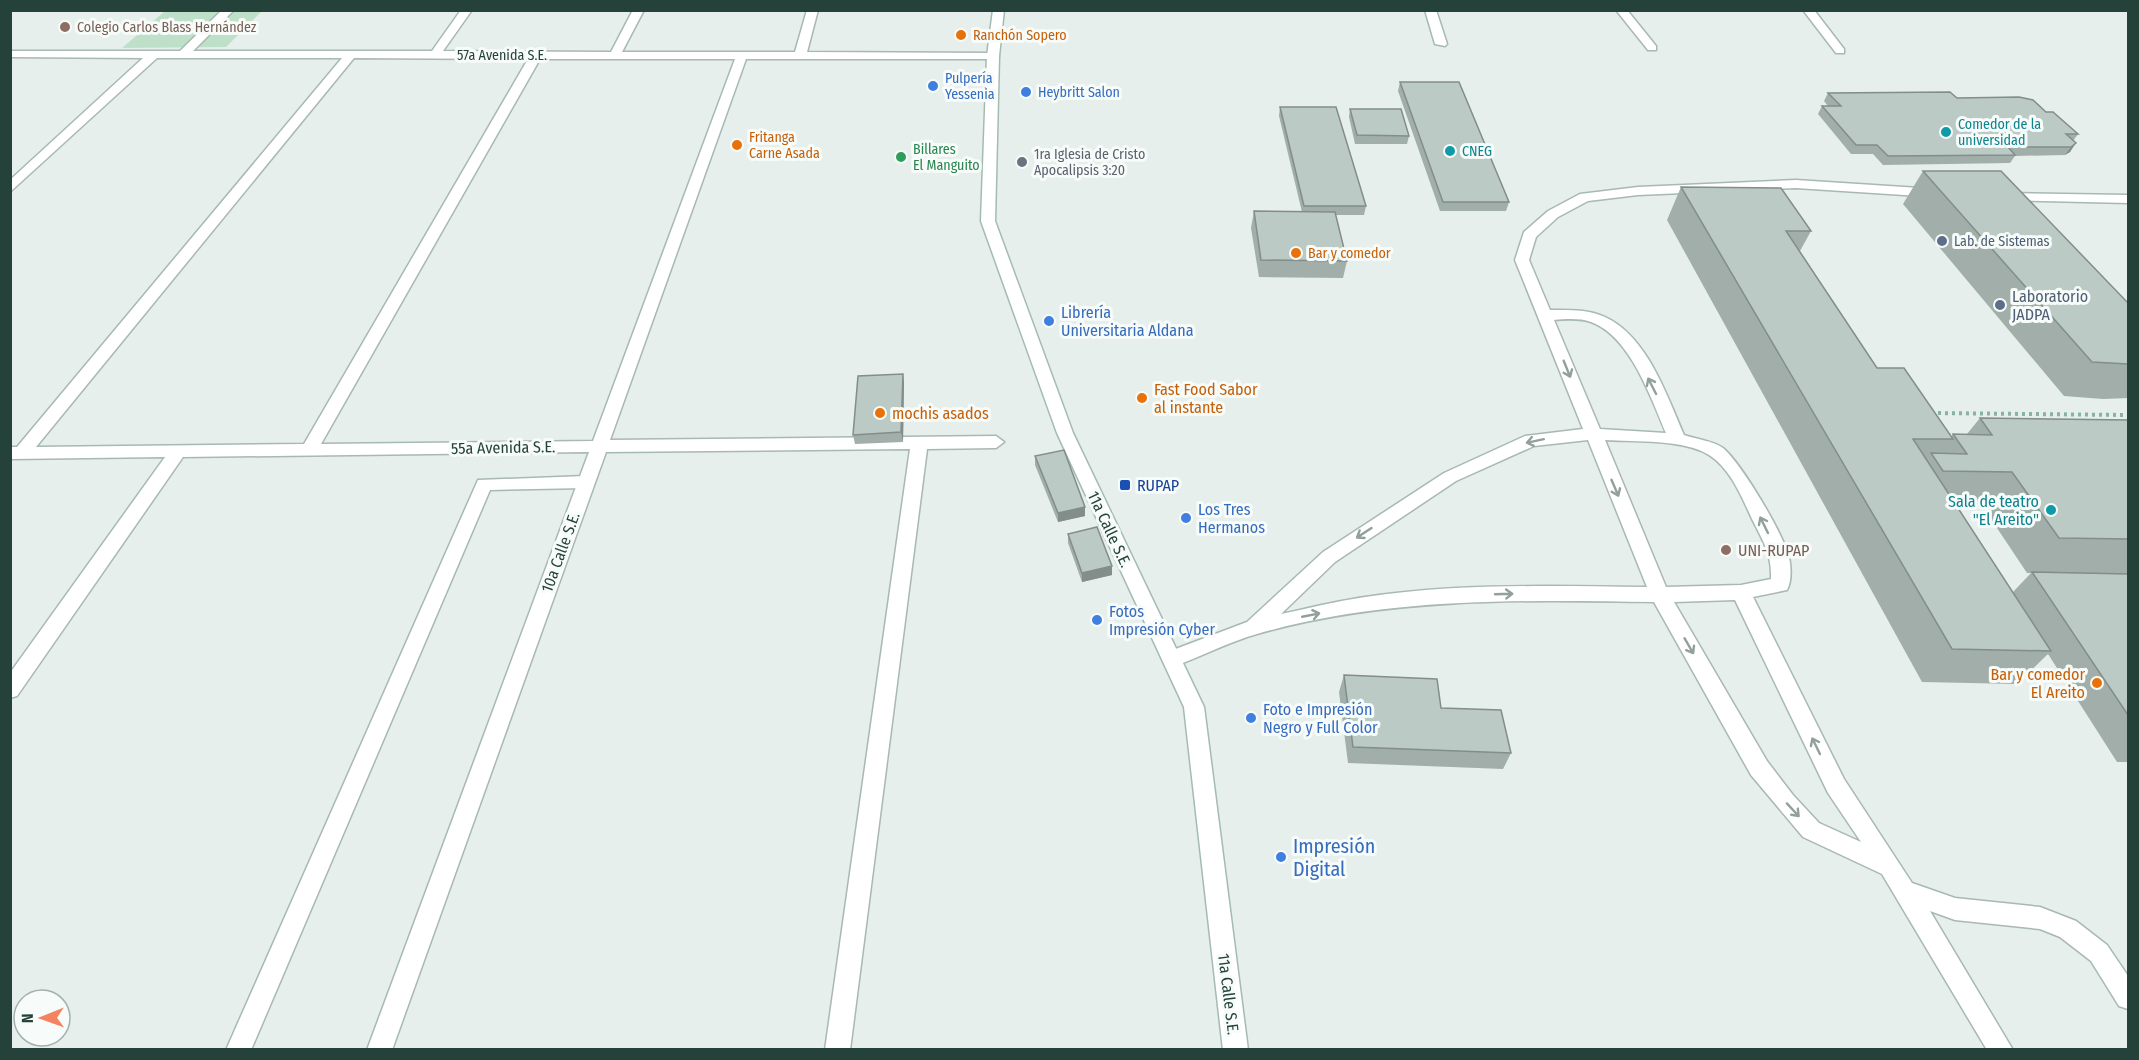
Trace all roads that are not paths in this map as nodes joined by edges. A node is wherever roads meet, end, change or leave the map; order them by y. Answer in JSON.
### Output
{"nodes":[{"id":1,"x":229,"y":10,"type":"edge"},
{"id":2,"x":467,"y":10,"type":"edge"},
{"id":3,"x":639,"y":10,"type":"edge"},
{"id":4,"x":813,"y":10,"type":"edge"},
{"id":5,"x":999,"y":10,"type":"edge"},
{"id":6,"x":1430,"y":10,"type":"edge"},
{"id":7,"x":1621,"y":10,"type":"edge"},
{"id":8,"x":1808,"y":10,"type":"edge"},
{"id":9,"x":1441,"y":44,"type":"dead end"},
{"id":10,"x":1652,"y":48,"type":"dead end"},
{"id":11,"x":1840,"y":51,"type":"dead end"},
{"id":12,"x":10,"y":54,"type":"edge"},
{"id":13,"x":154,"y":54,"type":"junction"},
{"id":14,"x":183,"y":54,"type":"junction"},
{"id":15,"x":351,"y":55,"type":"junction"},
{"id":16,"x":435,"y":55,"type":"junction"},
{"id":17,"x":536,"y":55,"type":"junction"},
{"id":18,"x":615,"y":55,"type":"junction"},
{"id":19,"x":742,"y":55,"type":"junction"},
{"id":20,"x":800,"y":56,"type":"junction"},
{"id":21,"x":993,"y":56,"type":"junction"},
{"id":22,"x":10,"y":188,"type":"edge"},
{"id":23,"x":1954,"y":194,"type":"edge"},
{"id":24,"x":1985,"y":196,"type":"edge"},
{"id":25,"x":2128,"y":199,"type":"edge"},
{"id":26,"x":1545,"y":315,"type":"junction"},
{"id":27,"x":1593,"y":434,"type":"junction"},
{"id":28,"x":1677,"y":439,"type":"junction"},
{"id":29,"x":996,"y":442,"type":"dead end"},
{"id":30,"x":919,"y":443,"type":"junction"},
{"id":31,"x":599,"y":446,"type":"junction"},
{"id":32,"x":309,"y":450,"type":"junction"},
{"id":33,"x":178,"y":452,"type":"junction"},
{"id":34,"x":16,"y":453,"type":"edge"},
{"id":35,"x":585,"y":482,"type":"junction"},
{"id":36,"x":1741,"y":592,"type":"junction"},
{"id":37,"x":1660,"y":595,"type":"junction"},
{"id":38,"x":1254,"y":627,"type":"junction"},
{"id":39,"x":1172,"y":659,"type":"junction"},
{"id":40,"x":10,"y":690,"type":"edge"},
{"id":41,"x":1890,"y":867,"type":"junction"},
{"id":42,"x":1905,"y":891,"type":"junction"},
{"id":43,"x":2128,"y":997,"type":"edge"},
{"id":44,"x":238,"y":1050,"type":"edge"},
{"id":45,"x":379,"y":1050,"type":"edge"},
{"id":46,"x":837,"y":1050,"type":"edge"},
{"id":47,"x":1236,"y":1050,"type":"edge"},
{"id":48,"x":2001,"y":1050,"type":"edge"}],
"edges":[{"from":1,"to":14,"type":"street"},
{"from":2,"to":16,"type":"street"},
{"from":3,"to":18,"type":"street"},
{"from":4,"to":20,"type":"street"},
{"from":5,"to":21,"type":"street","name":"11a Calle S.E."},
{"from":6,"to":9,"type":"street"},
{"from":7,"to":10,"type":"street"},
{"from":8,"to":11,"type":"street"},
{"from":12,"to":13,"type":"street","name":"57a Avenida S.E."},
{"from":13,"to":14,"type":"street","name":"57a Avenida S.E."},
{"from":13,"to":22,"type":"street"},
{"from":14,"to":15,"type":"street","name":"57a Avenida S.E."},
{"from":15,"to":16,"type":"street","name":"57a Avenida S.E."},
{"from":15,"to":34,"type":"street"},
{"from":16,"to":17,"type":"street","name":"57a Avenida S.E."},
{"from":17,"to":18,"type":"street","name":"57a Avenida S.E."},
{"from":17,"to":32,"type":"street"},
{"from":18,"to":19,"type":"street","name":"57a Avenida S.E."},
{"from":19,"to":20,"type":"street","name":"57a Avenida S.E."},
{"from":19,"to":31,"type":"street","name":"10a Calle S.E."},
{"from":20,"to":21,"type":"street","name":"57a Avenida S.E."},
{"from":21,"to":39,"type":"street","name":"11a Calle S.E."},
{"from":23,"to":26,"type":"street"},
{"from":24,"to":25,"type":"street"},
{"from":26,"to":27,"type":"street","one_way":true},
{"from":28,"to":26,"type":"street","one_way":true},
{"from":27,"to":28,"type":"street"},
{"from":27,"to":37,"type":"street","one_way":true},
{"from":27,"to":38,"type":"street","one_way":true},
{"from":36,"to":28,"type":"street","one_way":true},
{"from":29,"to":30,"type":"street","name":"55a Avenida S.E."},
{"from":30,"to":31,"type":"street","name":"55a Avenida S.E."},
{"from":30,"to":46,"type":"street"},
{"from":31,"to":32,"type":"street","name":"55a Avenida S.E."},
{"from":31,"to":35,"type":"street","name":"10a Calle S.E."},
{"from":32,"to":33,"type":"street","name":"55a Avenida S.E."},
{"from":33,"to":34,"type":"street","name":"55a Avenida S.E."},
{"from":33,"to":40,"type":"street"},
{"from":35,"to":44,"type":"street"},
{"from":35,"to":45,"type":"street","name":"10a Calle S.E."},
{"from":36,"to":37,"type":"street"},
{"from":41,"to":36,"type":"street","one_way":true},
{"from":38,"to":37,"type":"street","one_way":true},
{"from":37,"to":41,"type":"street","one_way":true},
{"from":38,"to":39,"type":"street"},
{"from":39,"to":47,"type":"street","name":"11a Calle S.E."},
{"from":41,"to":42,"type":"street"},
{"from":42,"to":43,"type":"street"},
{"from":42,"to":48,"type":"street"}]}
